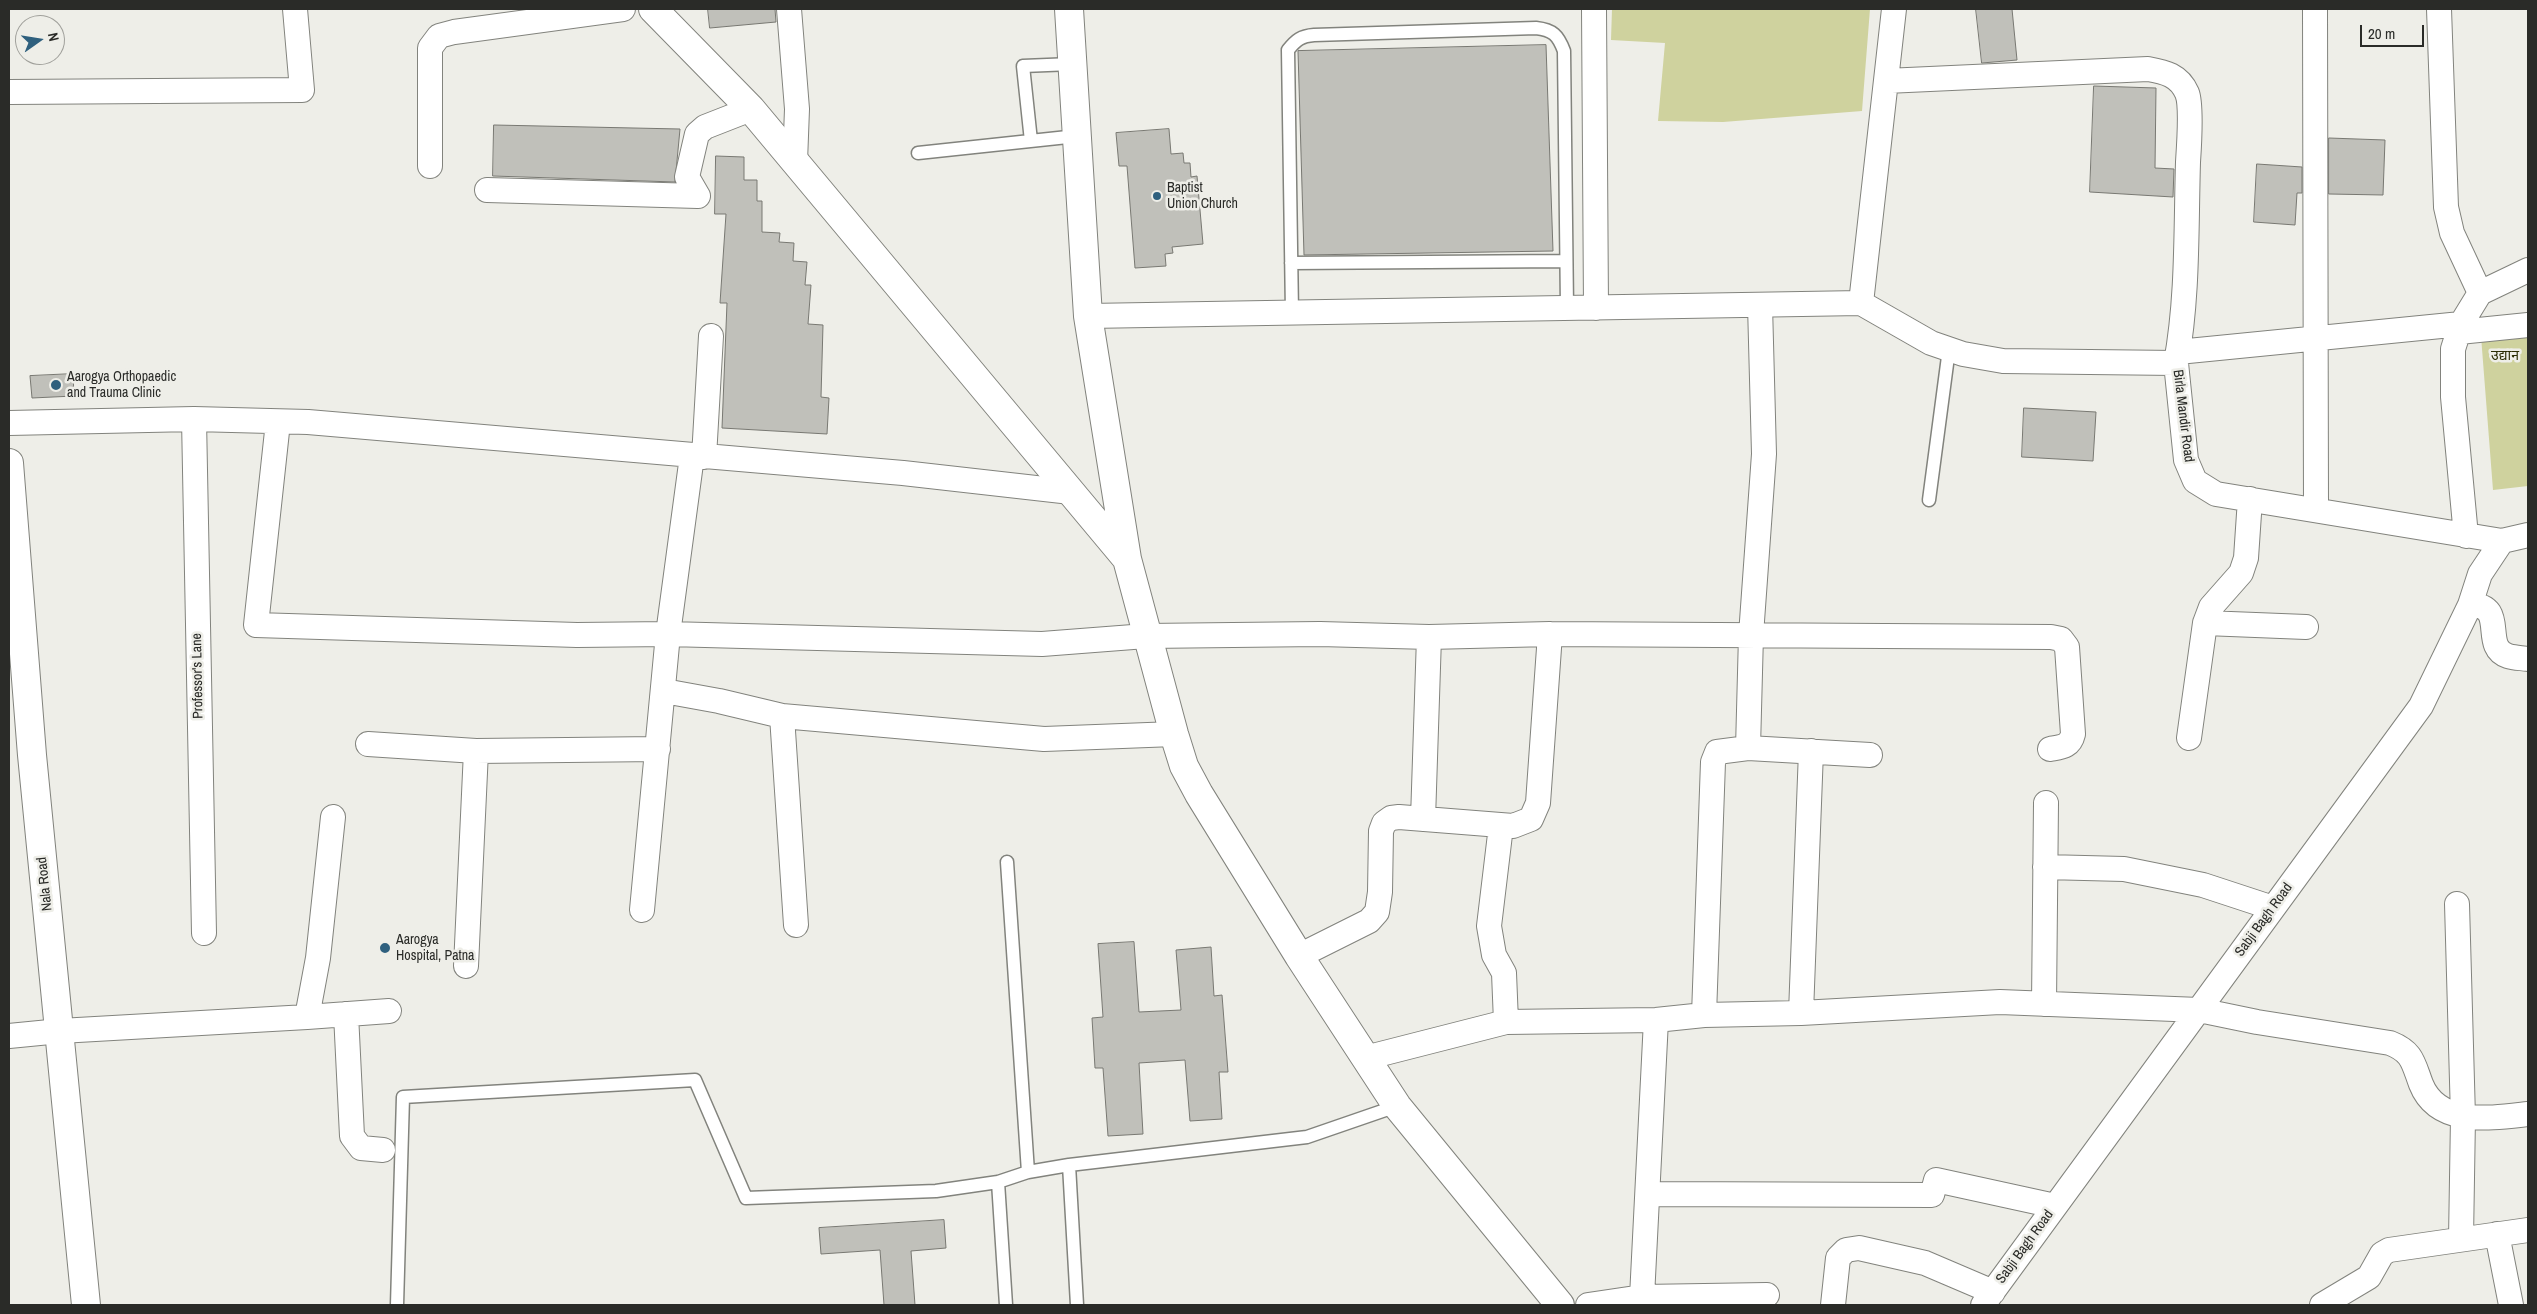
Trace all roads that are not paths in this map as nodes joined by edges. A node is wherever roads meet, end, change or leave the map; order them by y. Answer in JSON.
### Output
{"nodes":[{"id":1,"x":295,"y":9,"type":"edge"},
{"id":2,"x":623,"y":9,"type":"edge"},
{"id":3,"x":653,"y":9,"type":"edge"},
{"id":4,"x":789,"y":9,"type":"edge"},
{"id":5,"x":1069,"y":9,"type":"edge"},
{"id":6,"x":1594,"y":9,"type":"edge"},
{"id":7,"x":1894,"y":9,"type":"edge"},
{"id":8,"x":2315,"y":9,"type":"edge"},
{"id":9,"x":2439,"y":9,"type":"edge"},
{"id":10,"x":1072,"y":64,"type":"junction"},
{"id":11,"x":1886,"y":80,"type":"junction"},
{"id":12,"x":9,"y":92,"type":"edge"},
{"id":13,"x":751,"y":109,"type":"junction"},
{"id":14,"x":1077,"y":136,"type":"junction"},
{"id":15,"x":1030,"y":141,"type":"junction"},
{"id":16,"x":918,"y":153,"type":"dead end"},
{"id":17,"x":795,"y":162,"type":"junction"},
{"id":18,"x":430,"y":166,"type":"dead end"},
{"id":19,"x":487,"y":190,"type":"dead end"},
{"id":20,"x":1565,"y":261,"type":"junction"},
{"id":21,"x":1291,"y":263,"type":"junction"},
{"id":22,"x":2528,"y":270,"type":"edge"},
{"id":23,"x":2480,"y":293,"type":"junction"},
{"id":24,"x":1861,"y":303,"type":"junction"},
{"id":25,"x":1760,"y":305,"type":"junction"},
{"id":26,"x":1567,"y":308,"type":"junction"},
{"id":27,"x":1596,"y":308,"type":"junction"},
{"id":28,"x":1292,"y":313,"type":"junction"},
{"id":29,"x":1088,"y":316,"type":"junction"},
{"id":30,"x":2528,"y":325,"type":"edge"},
{"id":31,"x":2460,"y":328,"type":"junction"},
{"id":32,"x":711,"y":336,"type":"dead end"},
{"id":33,"x":2316,"y":339,"type":"junction"},
{"id":34,"x":1949,"y":349,"type":"junction"},
{"id":35,"x":2177,"y":358,"type":"junction"},
{"id":36,"x":194,"y":419,"type":"junction"},
{"id":37,"x":278,"y":422,"type":"junction"},
{"id":38,"x":9,"y":424,"type":"edge"},
{"id":39,"x":698,"y":456,"type":"junction"},
{"id":40,"x":9,"y":463,"type":"edge"},
{"id":41,"x":1071,"y":492,"type":"junction"},
{"id":42,"x":2250,"y":499,"type":"junction"},
{"id":43,"x":1929,"y":500,"type":"dead end"},
{"id":44,"x":2316,"y":509,"type":"junction"},
{"id":45,"x":2528,"y":535,"type":"edge"},
{"id":46,"x":2466,"y":536,"type":"junction"},
{"id":47,"x":2502,"y":541,"type":"junction"},
{"id":48,"x":1127,"y":559,"type":"junction"},
{"id":49,"x":2470,"y":605,"type":"junction"},
{"id":50,"x":2205,"y":623,"type":"junction"},
{"id":51,"x":2306,"y":627,"type":"dead end"},
{"id":52,"x":668,"y":634,"type":"junction"},
{"id":53,"x":1550,"y":634,"type":"junction"},
{"id":54,"x":1751,"y":635,"type":"junction"},
{"id":55,"x":1146,"y":636,"type":"junction"},
{"id":56,"x":1429,"y":637,"type":"junction"},
{"id":57,"x":2528,"y":659,"type":"edge"},
{"id":58,"x":664,"y":691,"type":"junction"},
{"id":59,"x":782,"y":716,"type":"junction"},
{"id":60,"x":1174,"y":734,"type":"junction"},
{"id":61,"x":2189,"y":738,"type":"dead end"},
{"id":62,"x":368,"y":744,"type":"dead end"},
{"id":63,"x":1748,"y":748,"type":"junction"},
{"id":64,"x":658,"y":749,"type":"junction"},
{"id":65,"x":2050,"y":749,"type":"dead end"},
{"id":66,"x":476,"y":751,"type":"junction"},
{"id":67,"x":1811,"y":751,"type":"junction"},
{"id":68,"x":1870,"y":754,"type":"dead end"},
{"id":69,"x":2046,"y":803,"type":"dead end"},
{"id":70,"x":333,"y":817,"type":"dead end"},
{"id":71,"x":1423,"y":819,"type":"junction"},
{"id":72,"x":1501,"y":826,"type":"junction"},
{"id":73,"x":1007,"y":862,"type":"dead end"},
{"id":74,"x":2046,"y":867,"type":"junction"},
{"id":75,"x":2456,"y":904,"type":"dead end"},
{"id":76,"x":2273,"y":908,"type":"junction"},
{"id":77,"x":642,"y":910,"type":"dead end"},
{"id":78,"x":796,"y":925,"type":"dead end"},
{"id":79,"x":204,"y":933,"type":"dead end"},
{"id":80,"x":1299,"y":956,"type":"junction"},
{"id":81,"x":466,"y":966,"type":"dead end"},
{"id":82,"x":2044,"y":1004,"type":"junction"},
{"id":83,"x":2199,"y":1010,"type":"junction"},
{"id":84,"x":389,"y":1011,"type":"dead end"},
{"id":85,"x":346,"y":1014,"type":"junction"},
{"id":86,"x":1801,"y":1014,"type":"junction"},
{"id":87,"x":1704,"y":1015,"type":"junction"},
{"id":88,"x":307,"y":1017,"type":"junction"},
{"id":89,"x":1656,"y":1020,"type":"junction"},
{"id":90,"x":1506,"y":1022,"type":"junction"},
{"id":91,"x":60,"y":1031,"type":"junction"},
{"id":92,"x":9,"y":1036,"type":"edge"},
{"id":93,"x":1365,"y":1058,"type":"junction"},
{"id":94,"x":1397,"y":1106,"type":"junction"},
{"id":95,"x":2528,"y":1114,"type":"edge"},
{"id":96,"x":2463,"y":1117,"type":"junction"},
{"id":97,"x":383,"y":1150,"type":"dead end"},
{"id":98,"x":1069,"y":1166,"type":"junction"},
{"id":99,"x":1028,"y":1172,"type":"junction"},
{"id":100,"x":998,"y":1182,"type":"junction"},
{"id":101,"x":1648,"y":1194,"type":"junction"},
{"id":102,"x":2055,"y":1206,"type":"junction"},
{"id":103,"x":2528,"y":1230,"type":"edge"},
{"id":104,"x":2497,"y":1234,"type":"junction"},
{"id":105,"x":2461,"y":1239,"type":"junction"},
{"id":106,"x":1767,"y":1295,"type":"dead end"},
{"id":107,"x":1642,"y":1298,"type":"junction"},
{"id":108,"x":1988,"y":1299,"type":"edge"},
{"id":109,"x":86,"y":1305,"type":"edge"},
{"id":110,"x":397,"y":1305,"type":"edge"},
{"id":111,"x":1006,"y":1305,"type":"edge"},
{"id":112,"x":1077,"y":1305,"type":"edge"},
{"id":113,"x":1560,"y":1305,"type":"edge"},
{"id":114,"x":1588,"y":1305,"type":"edge"},
{"id":115,"x":1833,"y":1305,"type":"edge"},
{"id":116,"x":2322,"y":1305,"type":"edge"},
{"id":117,"x":2511,"y":1305,"type":"edge"}],
"edges":[{"from":1,"to":12,"type":"street"},
{"from":2,"to":18,"type":"street"},
{"from":3,"to":13,"type":"main road"},
{"from":4,"to":17,"type":"street"},
{"from":5,"to":10,"type":"main road"},
{"from":6,"to":27,"type":"street"},
{"from":7,"to":11,"type":"street"},
{"from":8,"to":33,"type":"street"},
{"from":9,"to":23,"type":"street"},
{"from":10,"to":14,"type":"main road"},
{"from":10,"to":15,"type":"lane"},
{"from":11,"to":24,"type":"street"},
{"from":11,"to":35,"type":"street"},
{"from":13,"to":17,"type":"main road"},
{"from":13,"to":19,"type":"street"},
{"from":14,"to":15,"type":"lane"},
{"from":14,"to":29,"type":"main road"},
{"from":15,"to":16,"type":"lane"},
{"from":17,"to":41,"type":"main road"},
{"from":20,"to":21,"type":"lane"},
{"from":20,"to":21,"type":"lane"},
{"from":20,"to":26,"type":"lane"},
{"from":21,"to":28,"type":"lane"},
{"from":22,"to":23,"type":"street"},
{"from":23,"to":31,"type":"street"},
{"from":24,"to":25,"type":"street"},
{"from":24,"to":34,"type":"street","name":"Birla Mandir Road"},
{"from":25,"to":27,"type":"street"},
{"from":25,"to":54,"type":"street"},
{"from":26,"to":27,"type":"street"},
{"from":26,"to":28,"type":"street"},
{"from":28,"to":29,"type":"street"},
{"from":29,"to":48,"type":"main road"},
{"from":30,"to":31,"type":"street"},
{"from":31,"to":33,"type":"street"},
{"from":31,"to":46,"type":"street"},
{"from":32,"to":39,"type":"street"},
{"from":33,"to":35,"type":"street"},
{"from":33,"to":44,"type":"street"},
{"from":34,"to":35,"type":"street","name":"Birla Mandir Road"},
{"from":34,"to":43,"type":"lane"},
{"from":35,"to":42,"type":"street","name":"Birla Mandir Road"},
{"from":36,"to":37,"type":"street"},
{"from":36,"to":38,"type":"street"},
{"from":36,"to":79,"type":"street","name":"Professor's Lane"},
{"from":37,"to":39,"type":"street"},
{"from":37,"to":52,"type":"street"},
{"from":39,"to":41,"type":"street"},
{"from":39,"to":52,"type":"street"},
{"from":40,"to":91,"type":"main road","name":"Nala Road"},
{"from":41,"to":48,"type":"main road"},
{"from":42,"to":44,"type":"street","name":"Birla Mandir Road"},
{"from":42,"to":50,"type":"street"},
{"from":44,"to":46,"type":"street","name":"Birla Mandir Road"},
{"from":45,"to":47,"type":"street"},
{"from":46,"to":47,"type":"street","name":"Birla Mandir Road"},
{"from":47,"to":49,"type":"street","name":"Sabji Bagh Road"},
{"from":48,"to":55,"type":"main road"},
{"from":49,"to":57,"type":"street"},
{"from":49,"to":76,"type":"street","name":"Sabji Bagh Road"},
{"from":50,"to":51,"type":"street"},
{"from":50,"to":61,"type":"street"},
{"from":52,"to":55,"type":"street"},
{"from":52,"to":58,"type":"street"},
{"from":53,"to":54,"type":"street"},
{"from":53,"to":56,"type":"street"},
{"from":53,"to":72,"type":"street"},
{"from":54,"to":63,"type":"street"},
{"from":54,"to":65,"type":"street"},
{"from":55,"to":56,"type":"street"},
{"from":55,"to":60,"type":"main road"},
{"from":56,"to":71,"type":"street"},
{"from":58,"to":59,"type":"street"},
{"from":58,"to":64,"type":"street"},
{"from":59,"to":60,"type":"street"},
{"from":59,"to":78,"type":"street"},
{"from":60,"to":80,"type":"main road"},
{"from":62,"to":66,"type":"street"},
{"from":63,"to":67,"type":"street"},
{"from":63,"to":87,"type":"street"},
{"from":64,"to":66,"type":"street"},
{"from":64,"to":77,"type":"street"},
{"from":66,"to":81,"type":"street"},
{"from":67,"to":68,"type":"street"},
{"from":67,"to":86,"type":"street"},
{"from":69,"to":74,"type":"street"},
{"from":70,"to":88,"type":"street"},
{"from":71,"to":72,"type":"street"},
{"from":71,"to":80,"type":"street"},
{"from":72,"to":90,"type":"street"},
{"from":73,"to":99,"type":"lane"},
{"from":74,"to":76,"type":"street"},
{"from":74,"to":82,"type":"street"},
{"from":75,"to":96,"type":"street"},
{"from":76,"to":83,"type":"street","name":"Sabji Bagh Road"},
{"from":80,"to":93,"type":"main road"},
{"from":82,"to":83,"type":"street"},
{"from":82,"to":86,"type":"street"},
{"from":83,"to":96,"type":"street"},
{"from":83,"to":102,"type":"street","name":"Sabji Bagh Road"},
{"from":84,"to":85,"type":"street"},
{"from":85,"to":88,"type":"street"},
{"from":85,"to":97,"type":"street"},
{"from":86,"to":87,"type":"street"},
{"from":87,"to":89,"type":"street"},
{"from":88,"to":91,"type":"street"},
{"from":89,"to":90,"type":"street"},
{"from":89,"to":101,"type":"street"},
{"from":90,"to":93,"type":"street"},
{"from":91,"to":92,"type":"street"},
{"from":91,"to":109,"type":"main road","name":"Nala Road"},
{"from":93,"to":94,"type":"main road"},
{"from":94,"to":98,"type":"lane"},
{"from":94,"to":113,"type":"main road"},
{"from":95,"to":96,"type":"street"},
{"from":96,"to":105,"type":"street"},
{"from":98,"to":99,"type":"lane"},
{"from":98,"to":112,"type":"lane"},
{"from":99,"to":100,"type":"lane"},
{"from":100,"to":110,"type":"lane"},
{"from":100,"to":111,"type":"lane"},
{"from":101,"to":102,"type":"street"},
{"from":101,"to":107,"type":"street"},
{"from":102,"to":108,"type":"street","name":"Sabji Bagh Road"},
{"from":103,"to":104,"type":"street"},
{"from":104,"to":105,"type":"street"},
{"from":104,"to":117,"type":"street"},
{"from":105,"to":116,"type":"street"},
{"from":106,"to":107,"type":"street"},
{"from":107,"to":114,"type":"street"},
{"from":108,"to":115,"type":"street"}]}
